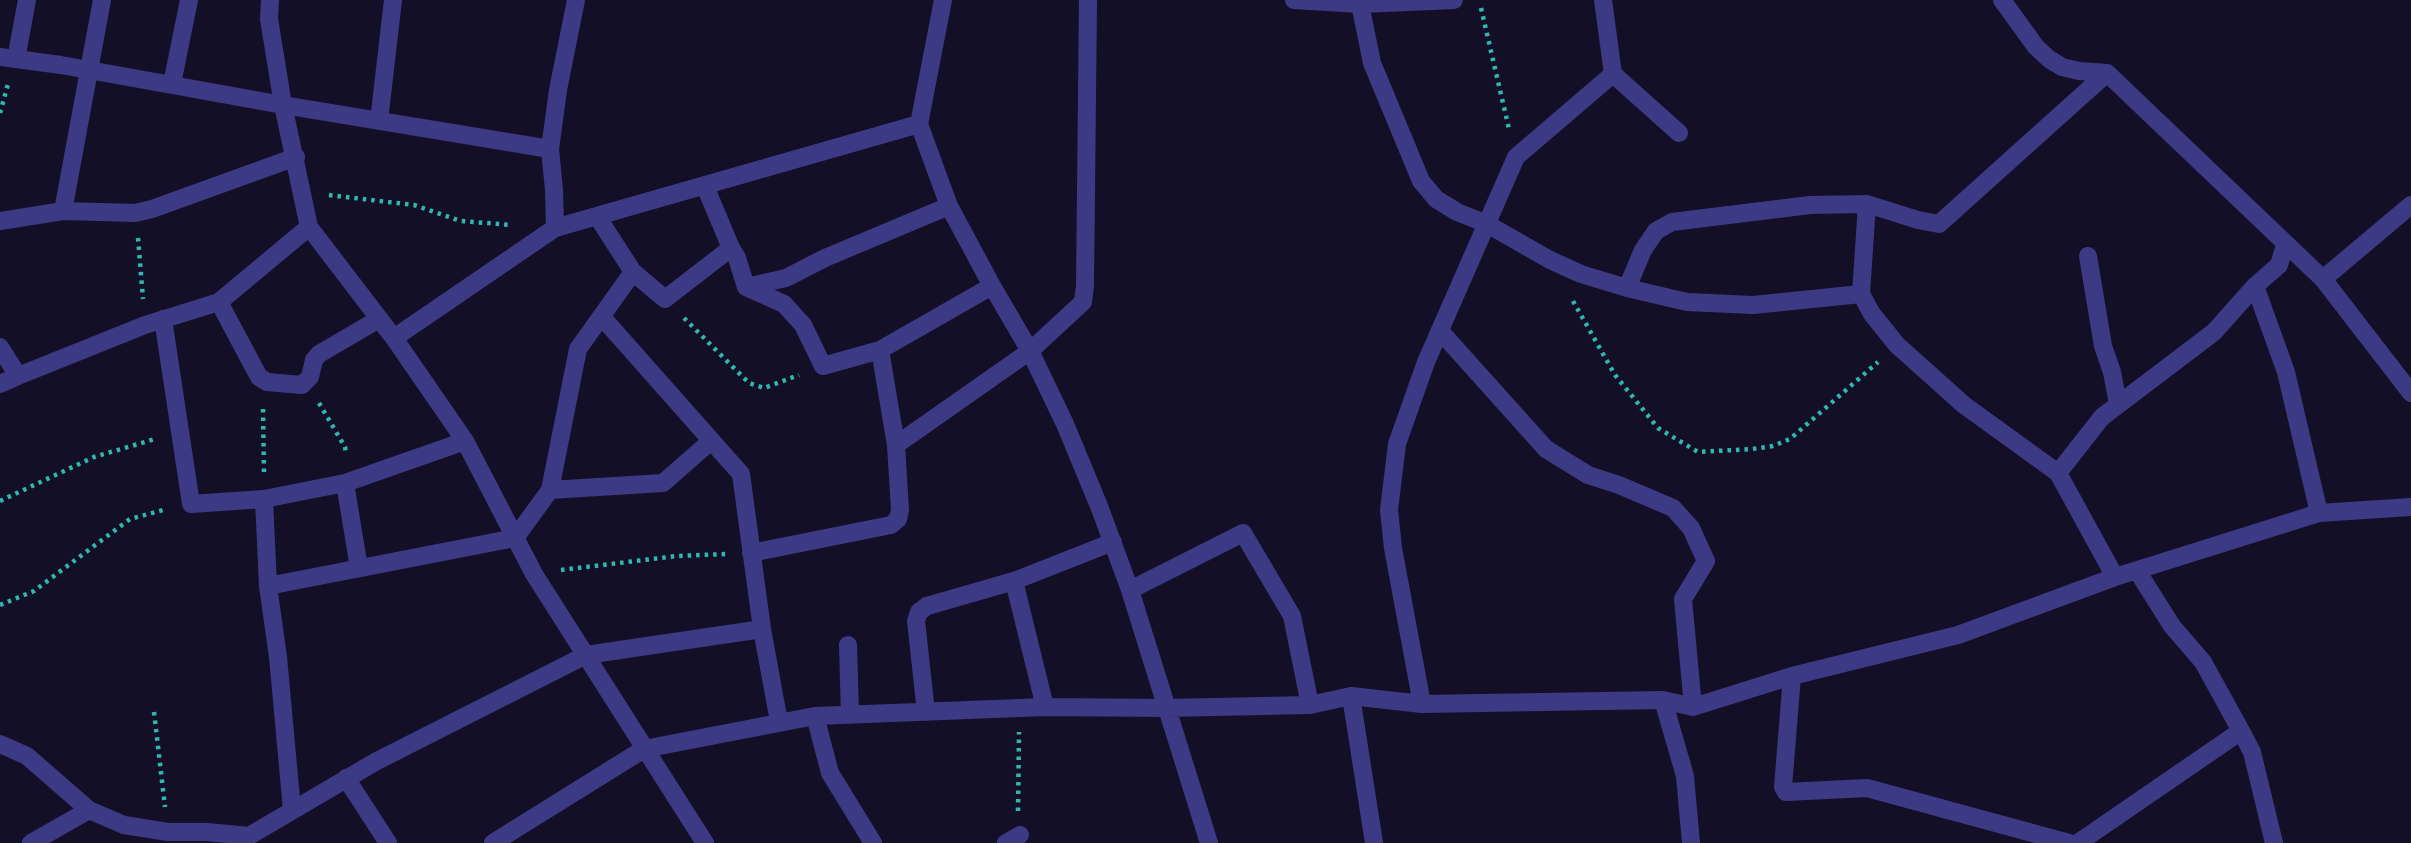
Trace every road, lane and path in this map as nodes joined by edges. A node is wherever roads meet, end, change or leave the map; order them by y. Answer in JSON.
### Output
{"nodes":[{"id":1,"x":27,"y":0,"type":"edge"},
{"id":2,"x":102,"y":0,"type":"edge"},
{"id":3,"x":189,"y":0,"type":"edge"},
{"id":4,"x":270,"y":0,"type":"edge"},
{"id":5,"x":393,"y":0,"type":"edge"},
{"id":6,"x":576,"y":0,"type":"edge"},
{"id":7,"x":943,"y":0,"type":"edge"},
{"id":8,"x":1088,"y":0,"type":"edge"},
{"id":9,"x":1295,"y":0,"type":"edge"},
{"id":10,"x":1454,"y":0,"type":"edge"},
{"id":11,"x":1479,"y":0,"type":"edge"},
{"id":12,"x":1603,"y":0,"type":"edge"},
{"id":13,"x":2002,"y":0,"type":"edge"},
{"id":14,"x":1360,"y":4,"type":"junction"},
{"id":15,"x":8,"y":58,"type":"edge"},
{"id":16,"x":90,"y":70,"type":"junction"},
{"id":17,"x":2107,"y":73,"type":"junction"},
{"id":18,"x":1613,"y":74,"type":"junction"},
{"id":19,"x":172,"y":84,"type":"junction"},
{"id":20,"x":283,"y":105,"type":"junction"},
{"id":21,"x":379,"y":121,"type":"junction"},
{"id":22,"x":919,"y":124,"type":"junction"},
{"id":23,"x":1679,"y":133,"type":"dead end"},
{"id":24,"x":550,"y":149,"type":"junction"},
{"id":25,"x":296,"y":157,"type":"junction"},
{"id":26,"x":1516,"y":157,"type":"junction"},
{"id":27,"x":705,"y":186,"type":"junction"},
{"id":28,"x":301,"y":192,"type":"junction"},
{"id":29,"x":1867,"y":204,"type":"junction"},
{"id":30,"x":2411,"y":205,"type":"edge"},
{"id":31,"x":949,"y":206,"type":"junction"},
{"id":32,"x":63,"y":211,"type":"junction"},
{"id":33,"x":135,"y":212,"type":"junction"},
{"id":34,"x":597,"y":216,"type":"junction"},
{"id":35,"x":0,"y":221,"type":"edge"},
{"id":36,"x":1487,"y":224,"type":"junction"},
{"id":37,"x":309,"y":227,"type":"junction"},
{"id":38,"x":555,"y":228,"type":"junction"},
{"id":39,"x":2285,"y":245,"type":"junction"},
{"id":40,"x":731,"y":248,"type":"junction"},
{"id":41,"x":2088,"y":256,"type":"dead end"},
{"id":42,"x":1550,"y":260,"type":"junction"},
{"id":43,"x":633,"y":272,"type":"junction"},
{"id":44,"x":2323,"y":279,"type":"junction"},
{"id":45,"x":992,"y":286,"type":"junction"},
{"id":46,"x":2255,"y":286,"type":"junction"},
{"id":47,"x":746,"y":287,"type":"junction"},
{"id":48,"x":1627,"y":288,"type":"junction"},
{"id":49,"x":1861,"y":294,"type":"junction"},
{"id":50,"x":665,"y":299,"type":"junction"},
{"id":51,"x":219,"y":302,"type":"junction"},
{"id":52,"x":602,"y":317,"type":"junction"},
{"id":53,"x":163,"y":319,"type":"junction"},
{"id":54,"x":379,"y":319,"type":"junction"},
{"id":55,"x":145,"y":325,"type":"junction"},
{"id":56,"x":1441,"y":332,"type":"junction"},
{"id":57,"x":394,"y":338,"type":"junction"},
{"id":58,"x":1897,"y":345,"type":"junction"},
{"id":59,"x":0,"y":347,"type":"edge"},
{"id":60,"x":880,"y":350,"type":"junction"},
{"id":61,"x":1030,"y":351,"type":"junction"},
{"id":62,"x":823,"y":366,"type":"junction"},
{"id":63,"x":18,"y":376,"type":"junction"},
{"id":64,"x":262,"y":380,"type":"junction"},
{"id":65,"x":307,"y":382,"type":"junction"},
{"id":66,"x":0,"y":384,"type":"edge"},
{"id":67,"x":2411,"y":393,"type":"edge"},
{"id":68,"x":2118,"y":404,"type":"junction"},
{"id":69,"x":179,"y":432,"type":"junction"},
{"id":70,"x":465,"y":441,"type":"junction"},
{"id":71,"x":711,"y":442,"type":"junction"},
{"id":72,"x":896,"y":445,"type":"junction"},
{"id":73,"x":2058,"y":473,"type":"junction"},
{"id":74,"x":345,"y":483,"type":"junction"},
{"id":75,"x":550,"y":490,"type":"junction"},
{"id":76,"x":264,"y":499,"type":"junction"},
{"id":77,"x":0,"y":501,"type":"edge"},
{"id":78,"x":191,"y":504,"type":"junction"},
{"id":79,"x":2411,"y":508,"type":"edge"},
{"id":80,"x":2319,"y":513,"type":"junction"},
{"id":81,"x":514,"y":538,"type":"junction"},
{"id":82,"x":1113,"y":542,"type":"junction"},
{"id":83,"x":751,"y":553,"type":"junction"},
{"id":84,"x":359,"y":568,"type":"junction"},
{"id":85,"x":2138,"y":572,"type":"junction"},
{"id":86,"x":534,"y":573,"type":"junction"},
{"id":87,"x":2115,"y":577,"type":"junction"},
{"id":88,"x":1014,"y":581,"type":"junction"},
{"id":89,"x":268,"y":586,"type":"junction"},
{"id":90,"x":1130,"y":590,"type":"junction"},
{"id":91,"x":0,"y":605,"type":"edge"},
{"id":92,"x":762,"y":629,"type":"junction"},
{"id":93,"x":848,"y":645,"type":"dead end"},
{"id":94,"x":586,"y":655,"type":"junction"},
{"id":95,"x":1792,"y":676,"type":"junction"},
{"id":96,"x":1351,"y":696,"type":"junction"},
{"id":97,"x":1663,"y":700,"type":"junction"},
{"id":98,"x":1310,"y":705,"type":"junction"},
{"id":99,"x":1422,"y":705,"type":"junction"},
{"id":100,"x":1045,"y":707,"type":"junction"},
{"id":101,"x":1693,"y":707,"type":"junction"},
{"id":102,"x":1019,"y":708,"type":"junction"},
{"id":103,"x":1167,"y":708,"type":"junction"},
{"id":104,"x":154,"y":712,"type":"dead end"},
{"id":105,"x":926,"y":712,"type":"junction"},
{"id":106,"x":850,"y":715,"type":"junction"},
{"id":107,"x":815,"y":716,"type":"junction"},
{"id":108,"x":779,"y":722,"type":"junction"},
{"id":109,"x":2241,"y":731,"type":"junction"},
{"id":110,"x":0,"y":744,"type":"edge"},
{"id":111,"x":644,"y":749,"type":"junction"},
{"id":112,"x":346,"y":778,"type":"junction"},
{"id":113,"x":89,"y":810,"type":"junction"},
{"id":114,"x":292,"y":810,"type":"junction"},
{"id":115,"x":168,"y":832,"type":"junction"},
{"id":116,"x":516,"y":837,"type":"edge"},
{"id":117,"x":1013,"y":839,"type":"edge"},
{"id":118,"x":247,"y":841,"type":"edge"},
{"id":119,"x":31,"y":843,"type":"edge"},
{"id":120,"x":388,"y":843,"type":"edge"},
{"id":121,"x":493,"y":843,"type":"edge"},
{"id":122,"x":705,"y":843,"type":"edge"},
{"id":123,"x":873,"y":843,"type":"edge"},
{"id":124,"x":1209,"y":843,"type":"edge"},
{"id":125,"x":1374,"y":843,"type":"edge"},
{"id":126,"x":1690,"y":843,"type":"edge"},
{"id":127,"x":2069,"y":843,"type":"edge"},
{"id":128,"x":2078,"y":843,"type":"edge"},
{"id":129,"x":2274,"y":843,"type":"edge"}],
"edges":[{"from":1,"to":15,"type":"street"},
{"from":2,"to":16,"type":"street"},
{"from":3,"to":19,"type":"street"},
{"from":4,"to":20,"type":"street"},
{"from":5,"to":21,"type":"street"},
{"from":6,"to":24,"type":"street"},
{"from":7,"to":22,"type":"street"},
{"from":8,"to":61,"type":"street"},
{"from":9,"to":14,"type":"street"},
{"from":10,"to":14,"type":"street"},
{"from":11,"to":26,"type":"path"},
{"from":12,"to":18,"type":"street"},
{"from":13,"to":17,"type":"street"},
{"from":14,"to":36,"type":"street"},
{"from":15,"to":16,"type":"street"},
{"from":16,"to":19,"type":"street"},
{"from":16,"to":32,"type":"street"},
{"from":17,"to":29,"type":"street"},
{"from":17,"to":39,"type":"street"},
{"from":18,"to":23,"type":"street"},
{"from":18,"to":26,"type":"street"},
{"from":19,"to":20,"type":"street"},
{"from":20,"to":21,"type":"street"},
{"from":20,"to":25,"type":"street"},
{"from":21,"to":24,"type":"street"},
{"from":22,"to":27,"type":"street"},
{"from":22,"to":31,"type":"street"},
{"from":24,"to":38,"type":"street"},
{"from":25,"to":28,"type":"street"},
{"from":25,"to":33,"type":"street"},
{"from":26,"to":36,"type":"street"},
{"from":27,"to":34,"type":"street"},
{"from":27,"to":40,"type":"street"},
{"from":28,"to":37,"type":"street"},
{"from":28,"to":38,"type":"path"},
{"from":29,"to":48,"type":"street"},
{"from":29,"to":49,"type":"street"},
{"from":30,"to":44,"type":"street"},
{"from":31,"to":45,"type":"street"},
{"from":31,"to":47,"type":"street"},
{"from":32,"to":33,"type":"street"},
{"from":32,"to":35,"type":"street"},
{"from":33,"to":55,"type":"path"},
{"from":34,"to":38,"type":"street"},
{"from":34,"to":43,"type":"street"},
{"from":36,"to":42,"type":"street"},
{"from":36,"to":56,"type":"street"},
{"from":37,"to":51,"type":"street"},
{"from":37,"to":54,"type":"street"},
{"from":38,"to":57,"type":"street"},
{"from":39,"to":44,"type":"street"},
{"from":39,"to":46,"type":"street"},
{"from":40,"to":47,"type":"street"},
{"from":40,"to":50,"type":"street"},
{"from":41,"to":68,"type":"street"},
{"from":42,"to":48,"type":"street"},
{"from":42,"to":58,"type":"path"},
{"from":43,"to":50,"type":"street"},
{"from":43,"to":52,"type":"street"},
{"from":44,"to":67,"type":"street"},
{"from":45,"to":60,"type":"street"},
{"from":45,"to":61,"type":"street"},
{"from":46,"to":68,"type":"street"},
{"from":46,"to":80,"type":"street"},
{"from":47,"to":62,"type":"street"},
{"from":48,"to":49,"type":"street"},
{"from":49,"to":58,"type":"street"},
{"from":50,"to":62,"type":"path"},
{"from":51,"to":53,"type":"street"},
{"from":51,"to":64,"type":"street"},
{"from":52,"to":71,"type":"street"},
{"from":52,"to":75,"type":"street"},
{"from":53,"to":55,"type":"street"},
{"from":53,"to":69,"type":"street"},
{"from":54,"to":57,"type":"street"},
{"from":54,"to":65,"type":"street"},
{"from":55,"to":63,"type":"street"},
{"from":56,"to":99,"type":"street"},
{"from":56,"to":101,"type":"street"},
{"from":57,"to":70,"type":"street"},
{"from":58,"to":73,"type":"street"},
{"from":59,"to":63,"type":"street"},
{"from":60,"to":62,"type":"street"},
{"from":60,"to":72,"type":"street"},
{"from":61,"to":72,"type":"street"},
{"from":61,"to":82,"type":"street"},
{"from":63,"to":66,"type":"street"},
{"from":64,"to":65,"type":"street"},
{"from":64,"to":76,"type":"path"},
{"from":65,"to":74,"type":"path"},
{"from":68,"to":73,"type":"street"},
{"from":69,"to":77,"type":"path"},
{"from":69,"to":78,"type":"street"},
{"from":70,"to":74,"type":"street"},
{"from":70,"to":81,"type":"street"},
{"from":71,"to":75,"type":"street"},
{"from":71,"to":83,"type":"street"},
{"from":72,"to":83,"type":"street"},
{"from":73,"to":87,"type":"street"},
{"from":74,"to":76,"type":"street"},
{"from":74,"to":84,"type":"street"},
{"from":75,"to":81,"type":"street"},
{"from":76,"to":78,"type":"street"},
{"from":76,"to":89,"type":"street"},
{"from":78,"to":91,"type":"path"},
{"from":79,"to":80,"type":"street"},
{"from":80,"to":85,"type":"street"},
{"from":81,"to":84,"type":"street"},
{"from":81,"to":86,"type":"street"},
{"from":82,"to":88,"type":"street"},
{"from":82,"to":90,"type":"street"},
{"from":83,"to":86,"type":"path"},
{"from":83,"to":92,"type":"street"},
{"from":84,"to":89,"type":"street"},
{"from":85,"to":87,"type":"street"},
{"from":85,"to":109,"type":"street"},
{"from":86,"to":94,"type":"street"},
{"from":87,"to":95,"type":"street"},
{"from":88,"to":100,"type":"street"},
{"from":88,"to":105,"type":"street"},
{"from":89,"to":114,"type":"street"},
{"from":90,"to":98,"type":"street"},
{"from":90,"to":103,"type":"street"},
{"from":92,"to":94,"type":"street"},
{"from":92,"to":108,"type":"street"},
{"from":93,"to":106,"type":"street"},
{"from":94,"to":111,"type":"street"},
{"from":94,"to":112,"type":"street"},
{"from":95,"to":101,"type":"street"},
{"from":95,"to":127,"type":"street"},
{"from":96,"to":98,"type":"street"},
{"from":96,"to":99,"type":"street"},
{"from":96,"to":125,"type":"street"},
{"from":97,"to":99,"type":"street"},
{"from":97,"to":101,"type":"street"},
{"from":97,"to":126,"type":"street"},
{"from":98,"to":103,"type":"street"},
{"from":100,"to":102,"type":"street"},
{"from":100,"to":103,"type":"street"},
{"from":102,"to":105,"type":"street"},
{"from":102,"to":117,"type":"path"},
{"from":103,"to":124,"type":"street"},
{"from":104,"to":115,"type":"path"},
{"from":105,"to":106,"type":"street"},
{"from":106,"to":107,"type":"street"},
{"from":107,"to":108,"type":"street"},
{"from":107,"to":123,"type":"street"},
{"from":108,"to":111,"type":"street"},
{"from":109,"to":128,"type":"street"},
{"from":109,"to":129,"type":"street"},
{"from":110,"to":113,"type":"street"},
{"from":111,"to":116,"type":"street"},
{"from":111,"to":122,"type":"street"},
{"from":112,"to":114,"type":"street"},
{"from":112,"to":120,"type":"street"},
{"from":113,"to":115,"type":"street"},
{"from":113,"to":119,"type":"street"},
{"from":114,"to":118,"type":"street"},
{"from":115,"to":118,"type":"street"},
{"from":116,"to":121,"type":"street"}]}
